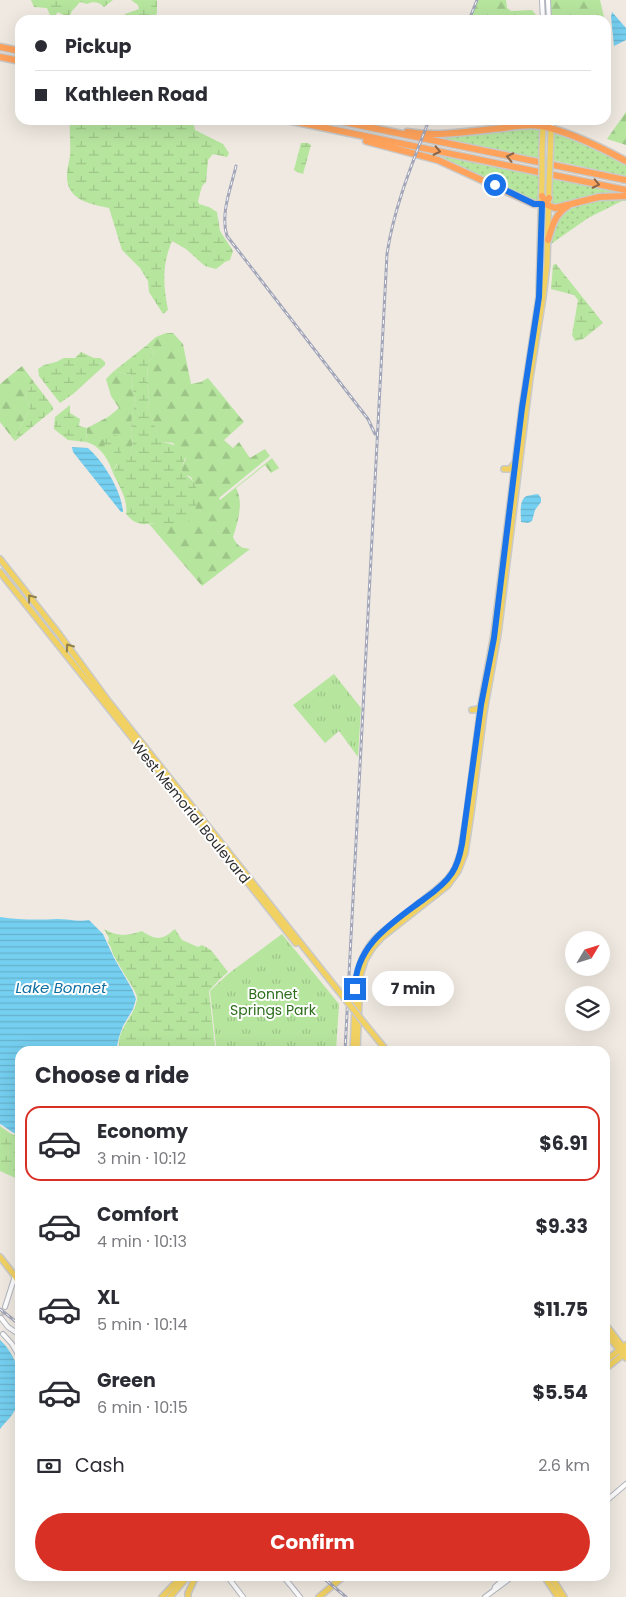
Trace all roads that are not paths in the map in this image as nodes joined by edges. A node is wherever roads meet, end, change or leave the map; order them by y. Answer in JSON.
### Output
{"nodes":[{"id":1,"x":542,"y":0,"type":"edge"},
{"id":2,"x":548,"y":0,"type":"edge"},
{"id":3,"x":543,"y":15,"type":"edge"},
{"id":4,"x":549,"y":15,"type":"edge"},
{"id":5,"x":0,"y":47,"type":"edge"},
{"id":6,"x":15,"y":50,"type":"edge"},
{"id":7,"x":0,"y":57,"type":"edge"},
{"id":8,"x":15,"y":60,"type":"edge"},
{"id":9,"x":305,"y":125,"type":"edge"},
{"id":10,"x":310,"y":125,"type":"edge"},
{"id":11,"x":358,"y":125,"type":"edge"},
{"id":12,"x":373,"y":125,"type":"edge"},
{"id":13,"x":526,"y":125,"type":"edge"},
{"id":14,"x":543,"y":125,"type":"edge"},
{"id":15,"x":545,"y":125,"type":"edge"},
{"id":16,"x":550,"y":125,"type":"edge"},
{"id":17,"x":517,"y":126,"type":"joint"},
{"id":18,"x":550,"y":130,"type":"junction"},
{"id":19,"x":626,"y":161,"type":"edge"},
{"id":20,"x":626,"y":180,"type":"edge"},
{"id":21,"x":626,"y":190,"type":"edge"},
{"id":22,"x":626,"y":196,"type":"edge"},
{"id":23,"x":546,"y":202,"type":"junction"},
{"id":24,"x":573,"y":203,"type":"junction"},
{"id":25,"x":548,"y":240,"type":"junction"},
{"id":26,"x":516,"y":462,"type":"junction"},
{"id":27,"x":504,"y":469,"type":"dead end"},
{"id":28,"x":0,"y":559,"type":"edge"},
{"id":29,"x":0,"y":572,"type":"edge"},
{"id":30,"x":107,"y":703,"type":"junction"},
{"id":31,"x":481,"y":705,"type":"junction"},
{"id":32,"x":472,"y":710,"type":"dead end"},
{"id":33,"x":142,"y":760,"type":"dead end"},
{"id":34,"x":153,"y":764,"type":"junction"},
{"id":35,"x":473,"y":767,"type":"junction"},
{"id":36,"x":474,"y":790,"type":"junction"},
{"id":37,"x":191,"y":808,"type":"junction"},
{"id":38,"x":276,"y":915,"type":"junction"},
{"id":39,"x":386,"y":932,"type":"junction"},
{"id":40,"x":337,"y":992,"type":"junction"},
{"id":41,"x":365,"y":1026,"type":"junction"},
{"id":42,"x":353,"y":1046,"type":"edge"},
{"id":43,"x":357,"y":1046,"type":"edge"},
{"id":44,"x":379,"y":1046,"type":"edge"},
{"id":45,"x":383,"y":1046,"type":"edge"},
{"id":46,"x":0,"y":1257,"type":"edge"},
{"id":47,"x":15,"y":1274,"type":"edge"},
{"id":48,"x":15,"y":1284,"type":"edge"},
{"id":49,"x":5,"y":1307,"type":"dead end"},
{"id":50,"x":3,"y":1326,"type":"edge"},
{"id":51,"x":610,"y":1331,"type":"edge"},
{"id":52,"x":15,"y":1332,"type":"edge"},
{"id":53,"x":610,"y":1337,"type":"edge"},
{"id":54,"x":15,"y":1350,"type":"edge"},
{"id":55,"x":624,"y":1351,"type":"edge"},
{"id":56,"x":610,"y":1358,"type":"edge"},
{"id":57,"x":610,"y":1364,"type":"edge"},
{"id":58,"x":626,"y":1484,"type":"edge"},
{"id":59,"x":610,"y":1497,"type":"edge"},
{"id":60,"x":177,"y":1581,"type":"edge"},
{"id":61,"x":184,"y":1581,"type":"edge"},
{"id":62,"x":194,"y":1581,"type":"edge"},
{"id":63,"x":230,"y":1581,"type":"edge"},
{"id":64,"x":288,"y":1581,"type":"edge"},
{"id":65,"x":338,"y":1581,"type":"edge"},
{"id":66,"x":502,"y":1581,"type":"edge"},
{"id":67,"x":506,"y":1581,"type":"edge"},
{"id":68,"x":547,"y":1581,"type":"edge"},
{"id":69,"x":554,"y":1581,"type":"edge"},
{"id":70,"x":494,"y":1590,"type":"junction"},
{"id":71,"x":162,"y":1597,"type":"edge"},
{"id":72,"x":170,"y":1597,"type":"edge"},
{"id":73,"x":188,"y":1597,"type":"edge"},
{"id":74,"x":243,"y":1597,"type":"edge"},
{"id":75,"x":300,"y":1597,"type":"edge"},
{"id":76,"x":319,"y":1597,"type":"edge"},
{"id":77,"x":485,"y":1597,"type":"edge"},
{"id":78,"x":558,"y":1597,"type":"edge"},
{"id":79,"x":564,"y":1597,"type":"edge"}],
"edges":[{"from":1,"to":3,"type":"main road"},
{"from":2,"to":4,"type":"main road"},
{"from":5,"to":6,"type":"highway"},
{"from":7,"to":8,"type":"highway"},
{"from":9,"to":23,"type":"highway"},
{"from":10,"to":21,"type":"highway","one_way":true},
{"from":20,"to":11,"type":"highway","one_way":true},
{"from":12,"to":17,"type":"highway"},
{"from":13,"to":17,"type":"highway"},
{"from":14,"to":23,"type":"main road","bridge":true},
{"from":15,"to":18,"type":"highway"},
{"from":16,"to":18,"type":"main road"},
{"from":18,"to":19,"type":"highway"},
{"from":18,"to":23,"type":"main road","bridge":true},
{"from":22,"to":24,"type":"highway"},
{"from":23,"to":24,"type":"highway"},
{"from":23,"to":25,"type":"main road"},
{"from":23,"to":26,"type":"main road"},
{"from":24,"to":25,"type":"highway"},
{"from":25,"to":36,"type":"main road"},
{"from":26,"to":27,"type":"main road"},
{"from":26,"to":31,"type":"main road"},
{"from":30,"to":28,"type":"main road","name":"West Memorial Boulevard","one_way":true},
{"from":29,"to":30,"type":"main road","name":"West Memorial Boulevard"},
{"from":30,"to":34,"type":"main road","name":"West Memorial Boulevard"},
{"from":30,"to":37,"type":"main road","name":"West Memorial Boulevard"},
{"from":31,"to":32,"type":"main road"},
{"from":31,"to":35,"type":"main road"},
{"from":33,"to":34,"type":"main road"},
{"from":34,"to":37,"type":"main road","name":"West Memorial Boulevard"},
{"from":35,"to":36,"type":"main road"},
{"from":35,"to":39,"type":"main road"},
{"from":36,"to":39,"type":"main road"},
{"from":37,"to":38,"type":"main road","name":"West Memorial Boulevard"},
{"from":37,"to":38,"type":"main road","name":"West Memorial Boulevard"},
{"from":38,"to":40,"type":"main road","name":"West Memorial Boulevard"},
{"from":38,"to":40,"type":"main road","name":"West Memorial Boulevard"},
{"from":39,"to":42,"type":"main road"},
{"from":39,"to":43,"type":"main road"},
{"from":40,"to":41,"type":"main road","name":"West Memorial Boulevard","bridge":true},
{"from":41,"to":44,"type":"main road","name":"West Memorial Boulevard"},
{"from":41,"to":45,"type":"main road","name":"West Memorial Boulevard"},
{"from":46,"to":47,"type":"main road"},
{"from":48,"to":49,"type":"main road"},
{"from":50,"to":52,"type":"main road"},
{"from":50,"to":54,"type":"main road"},
{"from":51,"to":55,"type":"main road"},
{"from":53,"to":55,"type":"main road"},
{"from":55,"to":56,"type":"main road"},
{"from":55,"to":57,"type":"main road"},
{"from":58,"to":59,"type":"main road"},
{"from":60,"to":71,"type":"main road"},
{"from":61,"to":72,"type":"main road"},
{"from":62,"to":73,"type":"main road"},
{"from":63,"to":74,"type":"main road"},
{"from":64,"to":75,"type":"main road"},
{"from":65,"to":76,"type":"main road"},
{"from":66,"to":70,"type":"main road"},
{"from":67,"to":70,"type":"main road"},
{"from":68,"to":78,"type":"main road"},
{"from":69,"to":79,"type":"main road"},
{"from":70,"to":77,"type":"main road"}]}
